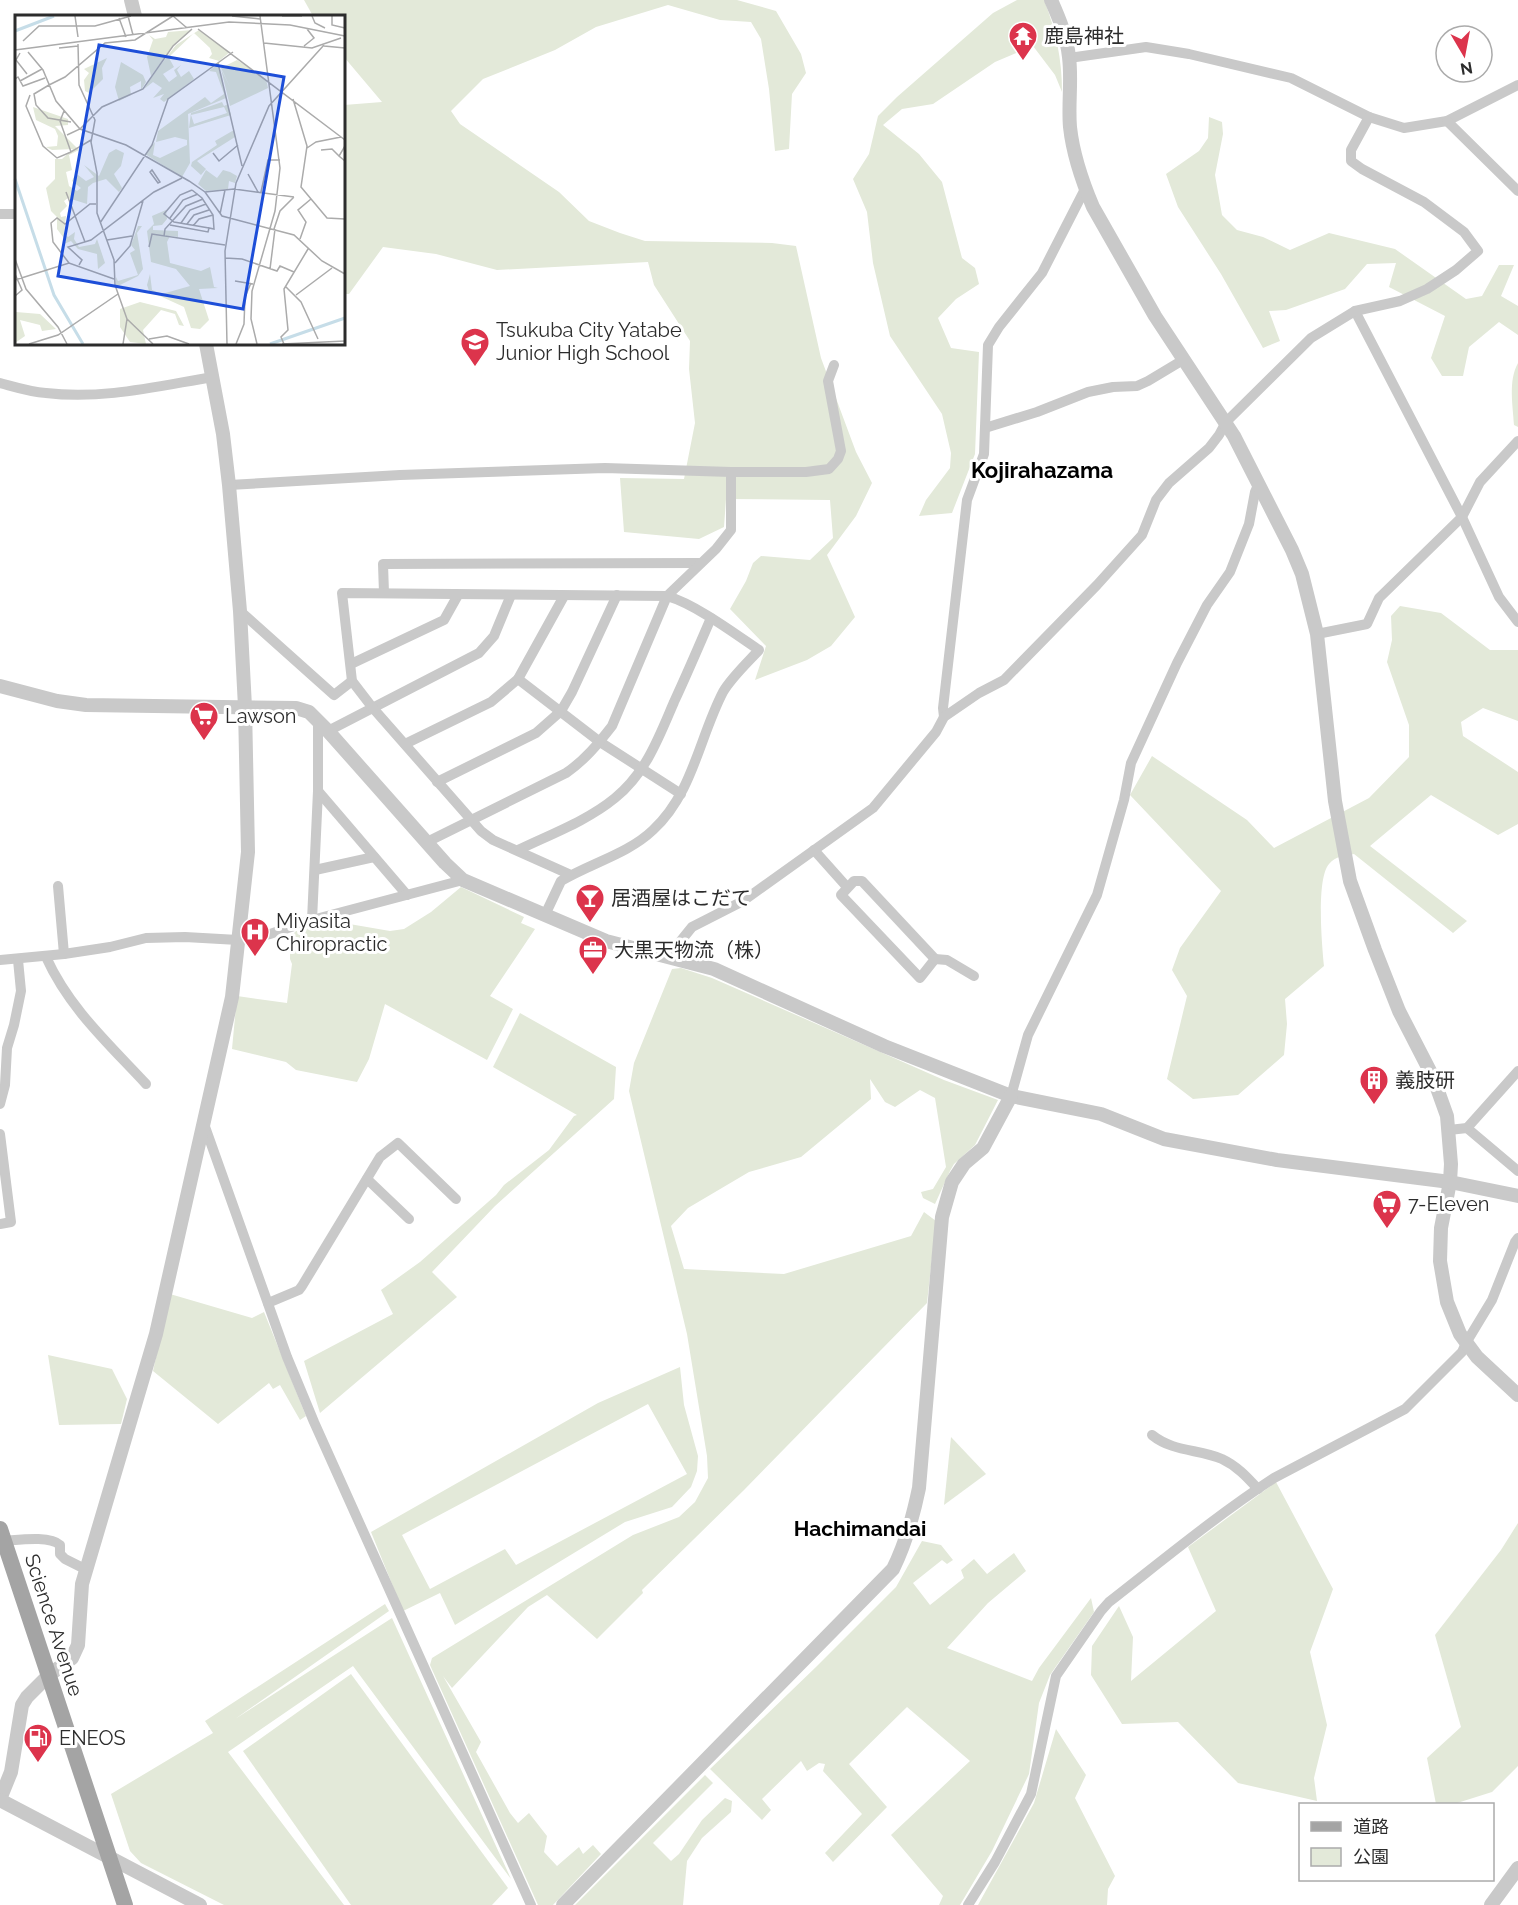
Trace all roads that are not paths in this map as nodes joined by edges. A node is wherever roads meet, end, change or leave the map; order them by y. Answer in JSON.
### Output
{"nodes":[{"id":1,"x":132,"y":0,"type":"edge"},
{"id":2,"x":1051,"y":0,"type":"edge"},
{"id":3,"x":135,"y":15,"type":"edge"},
{"id":4,"x":1069,"y":58,"type":"junction"},
{"id":5,"x":1518,"y":85,"type":"edge"},
{"id":6,"x":1369,"y":117,"type":"junction"},
{"id":7,"x":1447,"y":121,"type":"junction"},
{"id":8,"x":1085,"y":189,"type":"junction"},
{"id":9,"x":1518,"y":190,"type":"edge"},
{"id":10,"x":1355,"y":311,"type":"junction"},
{"id":11,"x":206,"y":345,"type":"edge"},
{"id":12,"x":1183,"y":360,"type":"junction"},
{"id":13,"x":834,"y":365,"type":"dead end"},
{"id":14,"x":213,"y":377,"type":"junction"},
{"id":15,"x":0,"y":383,"type":"edge"},
{"id":16,"x":1226,"y":422,"type":"junction"},
{"id":17,"x":985,"y":428,"type":"junction"},
{"id":18,"x":1518,"y":441,"type":"edge"},
{"id":19,"x":731,"y":472,"type":"junction"},
{"id":20,"x":1259,"y":483,"type":"junction"},
{"id":21,"x":229,"y":485,"type":"junction"},
{"id":22,"x":1462,"y":517,"type":"junction"},
{"id":23,"x":700,"y":563,"type":"junction"},
{"id":24,"x":384,"y":593,"type":"junction"},
{"id":25,"x":458,"y":595,"type":"junction"},
{"id":26,"x":511,"y":595,"type":"junction"},
{"id":27,"x":564,"y":596,"type":"junction"},
{"id":28,"x":617,"y":596,"type":"junction"},
{"id":29,"x":667,"y":596,"type":"junction"},
{"id":30,"x":240,"y":611,"type":"junction"},
{"id":31,"x":711,"y":618,"type":"junction"},
{"id":32,"x":1518,"y":622,"type":"edge"},
{"id":33,"x":1317,"y":634,"type":"junction"},
{"id":34,"x":351,"y":664,"type":"junction"},
{"id":35,"x":518,"y":679,"type":"junction"},
{"id":36,"x":352,"y":681,"type":"junction"},
{"id":37,"x":0,"y":686,"type":"edge"},
{"id":38,"x":245,"y":707,"type":"junction"},
{"id":39,"x":372,"y":707,"type":"junction"},
{"id":40,"x":561,"y":711,"type":"junction"},
{"id":41,"x":944,"y":717,"type":"junction"},
{"id":42,"x":318,"y":720,"type":"junction"},
{"id":43,"x":328,"y":731,"type":"junction"},
{"id":44,"x":600,"y":742,"type":"junction"},
{"id":45,"x":405,"y":744,"type":"junction"},
{"id":46,"x":642,"y":769,"type":"junction"},
{"id":47,"x":437,"y":782,"type":"junction"},
{"id":48,"x":318,"y":791,"type":"junction"},
{"id":49,"x":681,"y":794,"type":"junction"},
{"id":50,"x":470,"y":820,"type":"junction"},
{"id":51,"x":427,"y":842,"type":"junction"},
{"id":52,"x":814,"y":849,"type":"junction"},
{"id":53,"x":518,"y":850,"type":"junction"},
{"id":54,"x":374,"y":857,"type":"junction"},
{"id":55,"x":315,"y":870,"type":"junction"},
{"id":56,"x":571,"y":874,"type":"junction"},
{"id":57,"x":463,"y":880,"type":"junction"},
{"id":58,"x":58,"y":886,"type":"dead end"},
{"id":59,"x":847,"y":887,"type":"junction"},
{"id":60,"x":407,"y":895,"type":"junction"},
{"id":61,"x":545,"y":915,"type":"junction"},
{"id":62,"x":312,"y":920,"type":"junction"},
{"id":63,"x":238,"y":940,"type":"junction"},
{"id":64,"x":64,"y":954,"type":"junction"},
{"id":65,"x":46,"y":957,"type":"junction"},
{"id":66,"x":667,"y":958,"type":"junction"},
{"id":67,"x":935,"y":959,"type":"junction"},
{"id":68,"x":0,"y":960,"type":"edge"},
{"id":69,"x":18,"y":960,"type":"junction"},
{"id":70,"x":974,"y":976,"type":"dead end"},
{"id":71,"x":1518,"y":1071,"type":"edge"},
{"id":72,"x":146,"y":1084,"type":"dead end"},
{"id":73,"x":1011,"y":1096,"type":"junction"},
{"id":74,"x":0,"y":1104,"type":"edge"},
{"id":75,"x":204,"y":1124,"type":"junction"},
{"id":76,"x":1467,"y":1128,"type":"junction"},
{"id":77,"x":1449,"y":1130,"type":"junction"},
{"id":78,"x":0,"y":1134,"type":"edge"},
{"id":79,"x":1518,"y":1171,"type":"edge"},
{"id":80,"x":367,"y":1179,"type":"junction"},
{"id":81,"x":1450,"y":1182,"type":"junction"},
{"id":82,"x":1518,"y":1196,"type":"edge"},
{"id":83,"x":456,"y":1199,"type":"dead end"},
{"id":84,"x":409,"y":1219,"type":"dead end"},
{"id":85,"x":0,"y":1224,"type":"edge"},
{"id":86,"x":1518,"y":1238,"type":"edge"},
{"id":87,"x":268,"y":1303,"type":"junction"},
{"id":88,"x":1466,"y":1343,"type":"junction"},
{"id":89,"x":1518,"y":1395,"type":"edge"},
{"id":90,"x":1152,"y":1435,"type":"dead end"},
{"id":91,"x":1258,"y":1489,"type":"junction"},
{"id":92,"x":2,"y":1535,"type":"edge"},
{"id":93,"x":87,"y":1569,"type":"junction"},
{"id":94,"x":49,"y":1675,"type":"junction"},
{"id":95,"x":0,"y":1799,"type":"edge"},
{"id":96,"x":110,"y":1858,"type":"junction"},
{"id":97,"x":1518,"y":1868,"type":"edge"},
{"id":98,"x":125,"y":1905,"type":"edge"},
{"id":99,"x":200,"y":1905,"type":"edge"},
{"id":100,"x":531,"y":1905,"type":"edge"},
{"id":101,"x":563,"y":1905,"type":"edge"},
{"id":102,"x":968,"y":1905,"type":"edge"},
{"id":103,"x":1491,"y":1905,"type":"edge"}],
"edges":[{"from":1,"to":3,"type":"street"},
{"from":2,"to":4,"type":"street"},
{"from":4,"to":6,"type":"street"},
{"from":4,"to":8,"type":"street"},
{"from":5,"to":7,"type":"street"},
{"from":6,"to":7,"type":"street"},
{"from":6,"to":10,"type":"street"},
{"from":7,"to":9,"type":"street"},
{"from":8,"to":12,"type":"street"},
{"from":8,"to":17,"type":"street"},
{"from":10,"to":16,"type":"street"},
{"from":10,"to":22,"type":"street"},
{"from":11,"to":14,"type":"street"},
{"from":12,"to":16,"type":"street"},
{"from":12,"to":17,"type":"street"},
{"from":13,"to":19,"type":"street"},
{"from":14,"to":15,"type":"street"},
{"from":14,"to":21,"type":"street"},
{"from":16,"to":20,"type":"street"},
{"from":16,"to":41,"type":"street"},
{"from":17,"to":41,"type":"street"},
{"from":18,"to":22,"type":"street"},
{"from":19,"to":21,"type":"street"},
{"from":19,"to":23,"type":"street"},
{"from":20,"to":33,"type":"street"},
{"from":20,"to":73,"type":"street"},
{"from":21,"to":30,"type":"street"},
{"from":22,"to":32,"type":"street"},
{"from":22,"to":33,"type":"street"},
{"from":23,"to":24,"type":"street"},
{"from":23,"to":29,"type":"street"},
{"from":24,"to":25,"type":"street"},
{"from":24,"to":34,"type":"street"},
{"from":25,"to":26,"type":"street"},
{"from":25,"to":34,"type":"street"},
{"from":26,"to":27,"type":"street"},
{"from":26,"to":39,"type":"street"},
{"from":27,"to":28,"type":"street"},
{"from":27,"to":35,"type":"street"},
{"from":28,"to":29,"type":"street"},
{"from":28,"to":40,"type":"street"},
{"from":29,"to":31,"type":"street"},
{"from":29,"to":44,"type":"street"},
{"from":30,"to":36,"type":"street"},
{"from":30,"to":38,"type":"street"},
{"from":31,"to":46,"type":"street"},
{"from":31,"to":49,"type":"street"},
{"from":33,"to":77,"type":"street"},
{"from":34,"to":36,"type":"street"},
{"from":35,"to":40,"type":"street"},
{"from":35,"to":45,"type":"street"},
{"from":36,"to":39,"type":"street"},
{"from":37,"to":38,"type":"street"},
{"from":38,"to":42,"type":"street"},
{"from":38,"to":63,"type":"street"},
{"from":39,"to":43,"type":"street"},
{"from":39,"to":45,"type":"street"},
{"from":40,"to":44,"type":"street"},
{"from":40,"to":47,"type":"street"},
{"from":41,"to":52,"type":"street"},
{"from":42,"to":43,"type":"street"},
{"from":42,"to":48,"type":"street"},
{"from":43,"to":51,"type":"street"},
{"from":44,"to":46,"type":"street"},
{"from":44,"to":50,"type":"street"},
{"from":45,"to":47,"type":"street"},
{"from":46,"to":49,"type":"street"},
{"from":46,"to":53,"type":"street"},
{"from":47,"to":50,"type":"street"},
{"from":48,"to":54,"type":"street"},
{"from":48,"to":55,"type":"street"},
{"from":49,"to":56,"type":"street"},
{"from":50,"to":51,"type":"street"},
{"from":50,"to":53,"type":"street"},
{"from":51,"to":57,"type":"street"},
{"from":52,"to":59,"type":"street"},
{"from":52,"to":66,"type":"street"},
{"from":53,"to":56,"type":"street"},
{"from":54,"to":55,"type":"street"},
{"from":54,"to":60,"type":"street"},
{"from":55,"to":62,"type":"street"},
{"from":56,"to":61,"type":"street"},
{"from":57,"to":60,"type":"street"},
{"from":57,"to":61,"type":"street"},
{"from":58,"to":64,"type":"street"},
{"from":59,"to":67,"type":"street"},
{"from":59,"to":67,"type":"street"},
{"from":60,"to":62,"type":"street"},
{"from":61,"to":66,"type":"street"},
{"from":62,"to":63,"type":"street"},
{"from":63,"to":64,"type":"street"},
{"from":63,"to":75,"type":"street"},
{"from":64,"to":65,"type":"street"},
{"from":65,"to":69,"type":"street"},
{"from":65,"to":72,"type":"street"},
{"from":66,"to":73,"type":"street"},
{"from":67,"to":70,"type":"street"},
{"from":68,"to":69,"type":"street"},
{"from":69,"to":74,"type":"street"},
{"from":71,"to":76,"type":"street"},
{"from":73,"to":81,"type":"street"},
{"from":73,"to":101,"type":"street"},
{"from":75,"to":87,"type":"street"},
{"from":75,"to":93,"type":"street"},
{"from":76,"to":77,"type":"street"},
{"from":76,"to":79,"type":"street"},
{"from":77,"to":81,"type":"street"},
{"from":78,"to":85,"type":"street"},
{"from":80,"to":83,"type":"street"},
{"from":80,"to":84,"type":"street"},
{"from":80,"to":87,"type":"street"},
{"from":81,"to":82,"type":"street"},
{"from":81,"to":88,"type":"street"},
{"from":86,"to":88,"type":"street"},
{"from":87,"to":100,"type":"street"},
{"from":88,"to":89,"type":"street"},
{"from":88,"to":91,"type":"street"},
{"from":90,"to":91,"type":"street"},
{"from":91,"to":102,"type":"street"},
{"from":92,"to":93,"type":"street"},
{"from":92,"to":94,"type":"main road","name":"Science Avenue"},
{"from":93,"to":94,"type":"street"},
{"from":94,"to":95,"type":"street"},
{"from":94,"to":96,"type":"main road","name":"Science Avenue"},
{"from":95,"to":96,"type":"street"},
{"from":96,"to":98,"type":"main road","name":"Science Avenue"},
{"from":96,"to":99,"type":"street"},
{"from":97,"to":103,"type":"street"}]}
